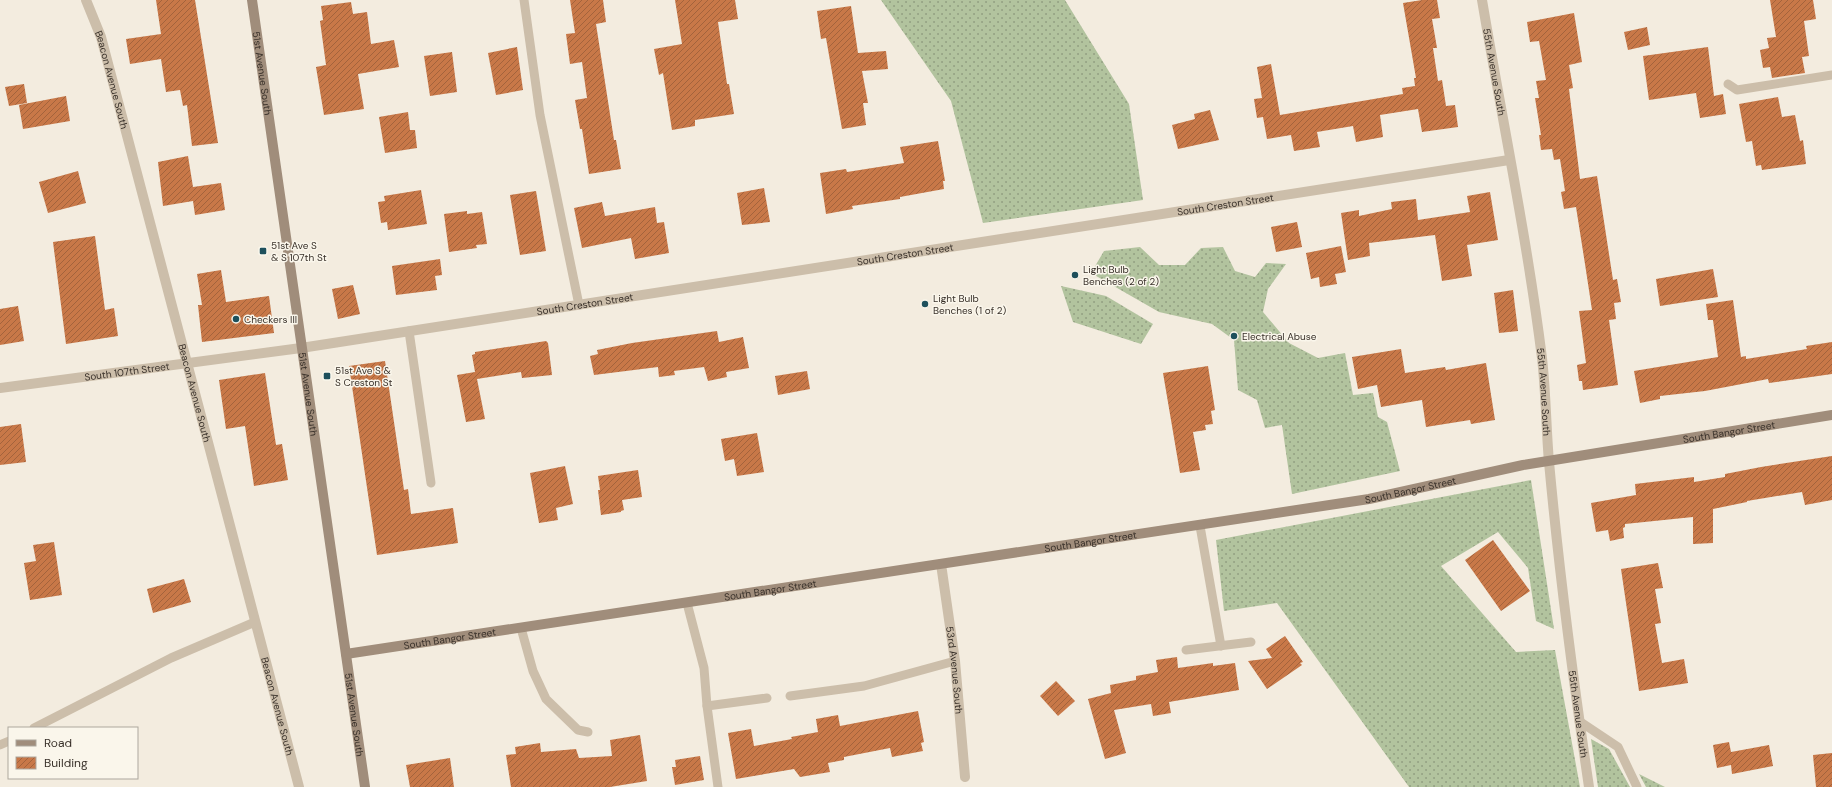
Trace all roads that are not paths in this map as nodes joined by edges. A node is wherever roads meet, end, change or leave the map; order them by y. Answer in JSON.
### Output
{"nodes":[{"id":1,"x":86,"y":0,"type":"edge"},
{"id":2,"x":252,"y":0,"type":"edge"},
{"id":3,"x":524,"y":0,"type":"edge"},
{"id":4,"x":1482,"y":0,"type":"edge"},
{"id":5,"x":1832,"y":75,"type":"edge"},
{"id":6,"x":1728,"y":84,"type":"dead end"},
{"id":7,"x":1509,"y":160,"type":"junction"},
{"id":8,"x":579,"y":305,"type":"junction"},
{"id":9,"x":409,"y":331,"type":"junction"},
{"id":10,"x":301,"y":348,"type":"junction"},
{"id":11,"x":186,"y":362,"type":"junction"},
{"id":12,"x":0,"y":388,"type":"edge"},
{"id":13,"x":1832,"y":415,"type":"edge"},
{"id":14,"x":1549,"y":461,"type":"junction"},
{"id":15,"x":431,"y":482,"type":"dead end"},
{"id":16,"x":1200,"y":526,"type":"junction"},
{"id":17,"x":941,"y":564,"type":"junction"},
{"id":18,"x":686,"y":603,"type":"junction"},
{"id":19,"x":255,"y":622,"type":"junction"},
{"id":20,"x":521,"y":628,"type":"junction"},
{"id":21,"x":1251,"y":642,"type":"dead end"},
{"id":22,"x":1221,"y":646,"type":"junction"},
{"id":23,"x":1186,"y":650,"type":"dead end"},
{"id":24,"x":346,"y":654,"type":"junction"},
{"id":25,"x":955,"y":660,"type":"junction"},
{"id":26,"x":790,"y":696,"type":"dead end"},
{"id":27,"x":767,"y":698,"type":"dead end"},
{"id":28,"x":707,"y":706,"type":"junction"},
{"id":29,"x":1579,"y":721,"type":"junction"},
{"id":30,"x":36,"y":727,"type":"edge"},
{"id":31,"x":588,"y":732,"type":"dead end"},
{"id":32,"x":965,"y":777,"type":"dead end"},
{"id":33,"x":299,"y":787,"type":"edge"},
{"id":34,"x":365,"y":787,"type":"edge"},
{"id":35,"x":718,"y":787,"type":"edge"},
{"id":36,"x":1588,"y":787,"type":"edge"},
{"id":37,"x":1637,"y":787,"type":"edge"}],
"edges":[{"from":1,"to":11,"type":"street","name":"Beacon Avenue South"},
{"from":2,"to":10,"type":"street","name":"51st Avenue South"},
{"from":3,"to":8,"type":"lane"},
{"from":4,"to":7,"type":"street","name":"55th Avenue South"},
{"from":5,"to":6,"type":"lane"},
{"from":7,"to":8,"type":"street","name":"South Creston Street"},
{"from":7,"to":14,"type":"street","name":"55th Avenue South"},
{"from":8,"to":9,"type":"street","name":"South Creston Street"},
{"from":9,"to":10,"type":"street","name":"South Creston Street"},
{"from":9,"to":15,"type":"lane"},
{"from":10,"to":11,"type":"street","name":"South 107th Street"},
{"from":10,"to":24,"type":"street","name":"51st Avenue South"},
{"from":11,"to":12,"type":"street","name":"South 107th Street"},
{"from":11,"to":19,"type":"street","name":"Beacon Avenue South"},
{"from":13,"to":14,"type":"street","name":"South Bangor Street"},
{"from":14,"to":16,"type":"street","name":"South Bangor Street"},
{"from":14,"to":29,"type":"street","name":"55th Avenue South"},
{"from":16,"to":17,"type":"street","name":"South Bangor Street"},
{"from":16,"to":22,"type":"lane"},
{"from":17,"to":18,"type":"street","name":"South Bangor Street"},
{"from":17,"to":25,"type":"street","name":"53rd Avenue South"},
{"from":18,"to":20,"type":"street","name":"South Bangor Street"},
{"from":18,"to":28,"type":"lane"},
{"from":19,"to":30,"type":"lane"},
{"from":19,"to":33,"type":"street","name":"Beacon Avenue South"},
{"from":20,"to":24,"type":"street","name":"South Bangor Street"},
{"from":20,"to":31,"type":"lane"},
{"from":21,"to":22,"type":"lane"},
{"from":22,"to":23,"type":"lane"},
{"from":24,"to":34,"type":"street","name":"51st Avenue South"},
{"from":25,"to":26,"type":"lane"},
{"from":25,"to":32,"type":"street","name":"53rd Avenue South"},
{"from":27,"to":28,"type":"lane"},
{"from":28,"to":35,"type":"lane"},
{"from":29,"to":36,"type":"street","name":"55th Avenue South"},
{"from":29,"to":37,"type":"lane"}]}
